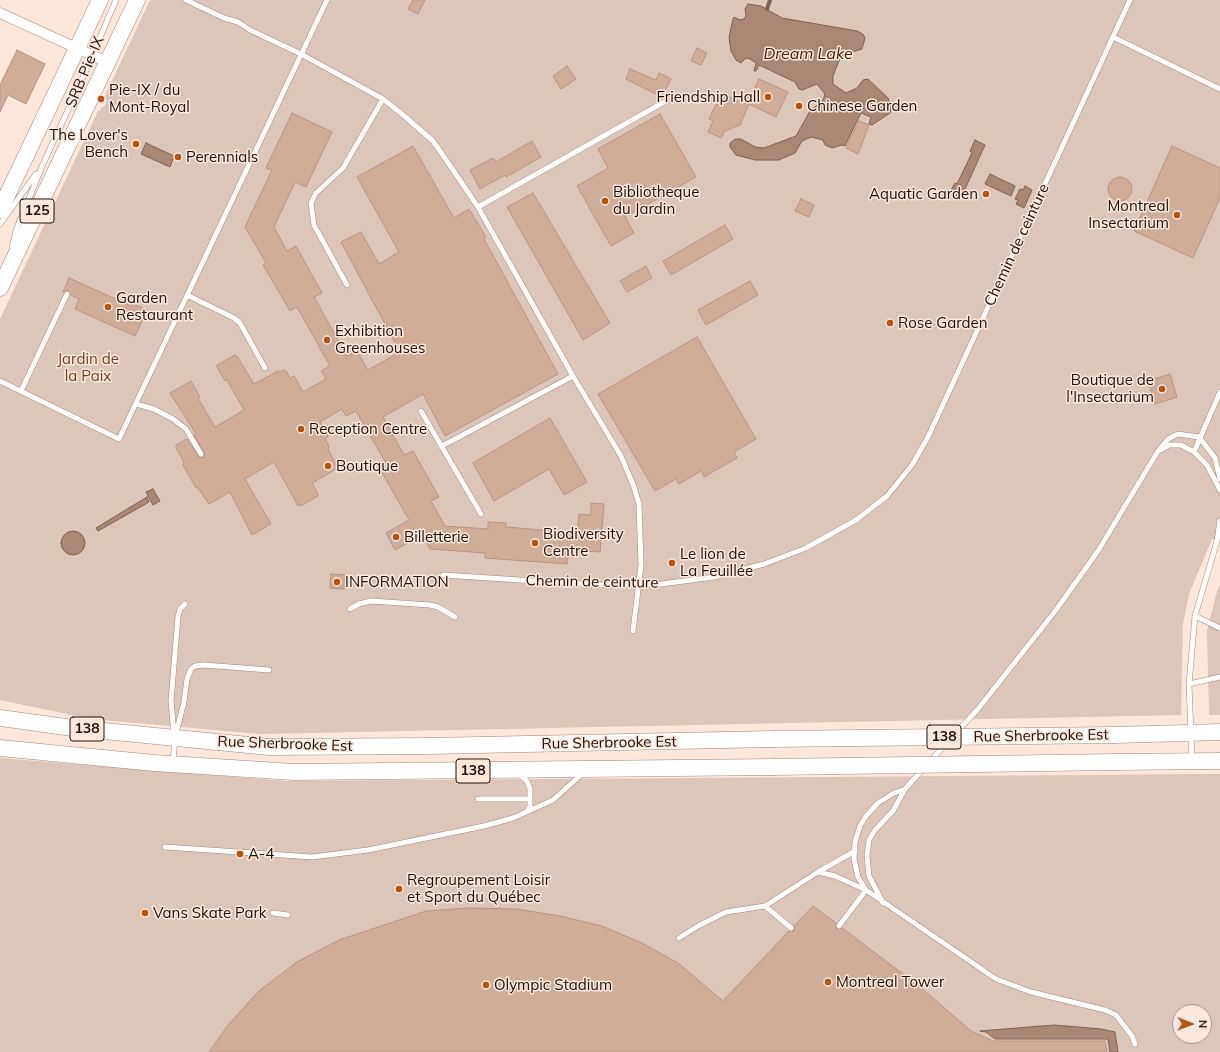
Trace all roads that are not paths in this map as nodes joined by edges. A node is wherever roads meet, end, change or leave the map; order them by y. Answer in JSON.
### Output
{"nodes":[{"id":1,"x":100,"y":0,"type":"edge"},
{"id":2,"x":116,"y":0,"type":"edge"},
{"id":3,"x":137,"y":0,"type":"edge"},
{"id":4,"x":186,"y":0,"type":"edge"},
{"id":5,"x":326,"y":0,"type":"edge"},
{"id":6,"x":1130,"y":0,"type":"edge"},
{"id":7,"x":0,"y":13,"type":"edge"},
{"id":8,"x":1113,"y":37,"type":"junction"},
{"id":9,"x":77,"y":48,"type":"junction"},
{"id":10,"x":301,"y":54,"type":"junction"},
{"id":11,"x":92,"y":56,"type":"junction"},
{"id":12,"x":107,"y":62,"type":"junction"},
{"id":13,"x":1220,"y":90,"type":"edge"},
{"id":14,"x":383,"y":100,"type":"junction"},
{"id":15,"x":664,"y":102,"type":"dead end"},
{"id":16,"x":42,"y":164,"type":"junction"},
{"id":17,"x":478,"y":207,"type":"junction"},
{"id":18,"x":0,"y":210,"type":"edge"},
{"id":19,"x":0,"y":224,"type":"edge"},
{"id":20,"x":2,"y":284,"type":"edge"},
{"id":21,"x":347,"y":285,"type":"dead end"},
{"id":22,"x":67,"y":294,"type":"dead end"},
{"id":23,"x":187,"y":295,"type":"junction"},
{"id":24,"x":265,"y":368,"type":"dead end"},
{"id":25,"x":573,"y":376,"type":"junction"},
{"id":26,"x":0,"y":381,"type":"edge"},
{"id":27,"x":21,"y":391,"type":"junction"},
{"id":28,"x":1220,"y":392,"type":"edge"},
{"id":29,"x":136,"y":404,"type":"junction"},
{"id":30,"x":421,"y":411,"type":"dead end"},
{"id":31,"x":1199,"y":437,"type":"junction"},
{"id":32,"x":442,"y":446,"type":"junction"},
{"id":33,"x":1158,"y":451,"type":"junction"},
{"id":34,"x":1194,"y":452,"type":"junction"},
{"id":35,"x":201,"y":454,"type":"dead end"},
{"id":36,"x":1220,"y":479,"type":"edge"},
{"id":37,"x":1220,"y":490,"type":"edge"},
{"id":38,"x":481,"y":514,"type":"dead end"},
{"id":39,"x":1220,"y":521,"type":"edge"},
{"id":40,"x":442,"y":575,"type":"dead end"},
{"id":41,"x":638,"y":584,"type":"junction"},
{"id":42,"x":185,"y":604,"type":"dead end"},
{"id":43,"x":350,"y":609,"type":"dead end"},
{"id":44,"x":1195,"y":616,"type":"junction"},
{"id":45,"x":455,"y":617,"type":"dead end"},
{"id":46,"x":1220,"y":628,"type":"edge"},
{"id":47,"x":633,"y":631,"type":"dead end"},
{"id":48,"x":269,"y":670,"type":"dead end"},
{"id":49,"x":1220,"y":677,"type":"edge"},
{"id":50,"x":1189,"y":684,"type":"junction"},
{"id":51,"x":0,"y":718,"type":"edge"},
{"id":52,"x":1220,"y":732,"type":"edge"},
{"id":53,"x":1192,"y":733,"type":"junction"},
{"id":54,"x":174,"y":737,"type":"junction"},
{"id":55,"x":0,"y":748,"type":"edge"},
{"id":56,"x":1192,"y":761,"type":"junction"},
{"id":57,"x":1220,"y":761,"type":"edge"},
{"id":58,"x":173,"y":764,"type":"junction"},
{"id":59,"x":588,"y":769,"type":"junction"},
{"id":60,"x":513,"y":771,"type":"junction"},
{"id":61,"x":905,"y":789,"type":"junction"},
{"id":62,"x":478,"y":799,"type":"dead end"},
{"id":63,"x":530,"y":799,"type":"junction"},
{"id":64,"x":526,"y":813,"type":"junction"},
{"id":65,"x":165,"y":847,"type":"dead end"},
{"id":66,"x":855,"y":851,"type":"junction"},
{"id":67,"x":818,"y":872,"type":"junction"},
{"id":68,"x":866,"y":890,"type":"junction"},
{"id":69,"x":883,"y":903,"type":"junction"},
{"id":70,"x":765,"y":906,"type":"junction"},
{"id":71,"x":273,"y":913,"type":"dead end"},
{"id":72,"x":288,"y":915,"type":"dead end"},
{"id":73,"x":839,"y":926,"type":"dead end"},
{"id":74,"x":791,"y":928,"type":"dead end"},
{"id":75,"x":679,"y":938,"type":"dead end"},
{"id":76,"x":1135,"y":1044,"type":"dead end"}],
"edges":[{"from":1,"to":9,"type":"main road","number":"125"},
{"from":2,"to":11,"type":"lane","name":"SRB Pie-IX"},
{"from":3,"to":12,"type":"main road","number":"125"},
{"from":4,"to":10,"type":"lane"},
{"from":5,"to":10,"type":"lane"},
{"from":6,"to":8,"type":"lane","name":"Chemin de ceinture"},
{"from":7,"to":9,"type":"street"},
{"from":8,"to":13,"type":"lane"},
{"from":8,"to":41,"type":"lane","name":"Chemin de ceinture"},
{"from":9,"to":11,"type":"street"},
{"from":9,"to":18,"type":"main road","number":"125"},
{"from":10,"to":14,"type":"lane"},
{"from":10,"to":23,"type":"lane"},
{"from":11,"to":12,"type":"street"},
{"from":11,"to":16,"type":"lane","name":"SRB Pie-IX"},
{"from":12,"to":20,"type":"main road","number":"125"},
{"from":14,"to":17,"type":"lane"},
{"from":14,"to":21,"type":"lane"},
{"from":15,"to":17,"type":"lane"},
{"from":16,"to":19,"type":"lane","name":"SRB Pie-IX"},
{"from":16,"to":20,"type":"lane","name":"SRB Pie-IX"},
{"from":17,"to":25,"type":"lane"},
{"from":22,"to":27,"type":"lane"},
{"from":23,"to":24,"type":"lane"},
{"from":23,"to":29,"type":"lane"},
{"from":25,"to":32,"type":"lane"},
{"from":25,"to":41,"type":"lane"},
{"from":26,"to":27,"type":"lane"},
{"from":27,"to":29,"type":"lane"},
{"from":28,"to":31,"type":"lane"},
{"from":29,"to":35,"type":"lane"},
{"from":30,"to":32,"type":"lane"},
{"from":31,"to":33,"type":"lane"},
{"from":31,"to":34,"type":"lane"},
{"from":31,"to":36,"type":"lane"},
{"from":32,"to":38,"type":"lane"},
{"from":33,"to":34,"type":"lane"},
{"from":33,"to":61,"type":"lane"},
{"from":34,"to":37,"type":"lane"},
{"from":39,"to":44,"type":"lane"},
{"from":40,"to":41,"type":"lane","name":"Chemin de ceinture"},
{"from":41,"to":47,"type":"lane"},
{"from":42,"to":54,"type":"lane"},
{"from":43,"to":45,"type":"lane"},
{"from":44,"to":46,"type":"lane"},
{"from":44,"to":50,"type":"lane"},
{"from":48,"to":54,"type":"lane"},
{"from":49,"to":50,"type":"lane"},
{"from":50,"to":53,"type":"lane"},
{"from":51,"to":54,"type":"main road","name":"Rue Sherbrooke Est","number":"138"},
{"from":52,"to":53,"type":"main road","name":"Rue Sherbrooke Est","number":"138"},
{"from":53,"to":54,"type":"main road","name":"Rue Sherbrooke Est","number":"138","bridge":true},
{"from":53,"to":56,"type":"lane"},
{"from":54,"to":58,"type":"lane"},
{"from":55,"to":58,"type":"main road","name":"Rue Sherbrooke Est","number":"138"},
{"from":56,"to":57,"type":"main road","name":"Rue Sherbrooke Est","number":"138"},
{"from":56,"to":59,"type":"main road","name":"Rue Sherbrooke Est","number":"138","bridge":true},
{"from":58,"to":60,"type":"main road","name":"Rue Sherbrooke Est","number":"138"},
{"from":59,"to":60,"type":"main road","name":"Rue Sherbrooke Est","number":"138"},
{"from":59,"to":64,"type":"lane"},
{"from":60,"to":63,"type":"lane"},
{"from":61,"to":66,"type":"lane"},
{"from":61,"to":69,"type":"lane"},
{"from":62,"to":63,"type":"lane"},
{"from":63,"to":64,"type":"lane"},
{"from":64,"to":65,"type":"lane"},
{"from":66,"to":67,"type":"lane"},
{"from":66,"to":68,"type":"lane"},
{"from":67,"to":68,"type":"lane"},
{"from":67,"to":70,"type":"lane"},
{"from":68,"to":69,"type":"lane"},
{"from":68,"to":73,"type":"lane"},
{"from":69,"to":76,"type":"lane"},
{"from":70,"to":74,"type":"lane"},
{"from":70,"to":75,"type":"lane"},
{"from":71,"to":72,"type":"lane"}]}
